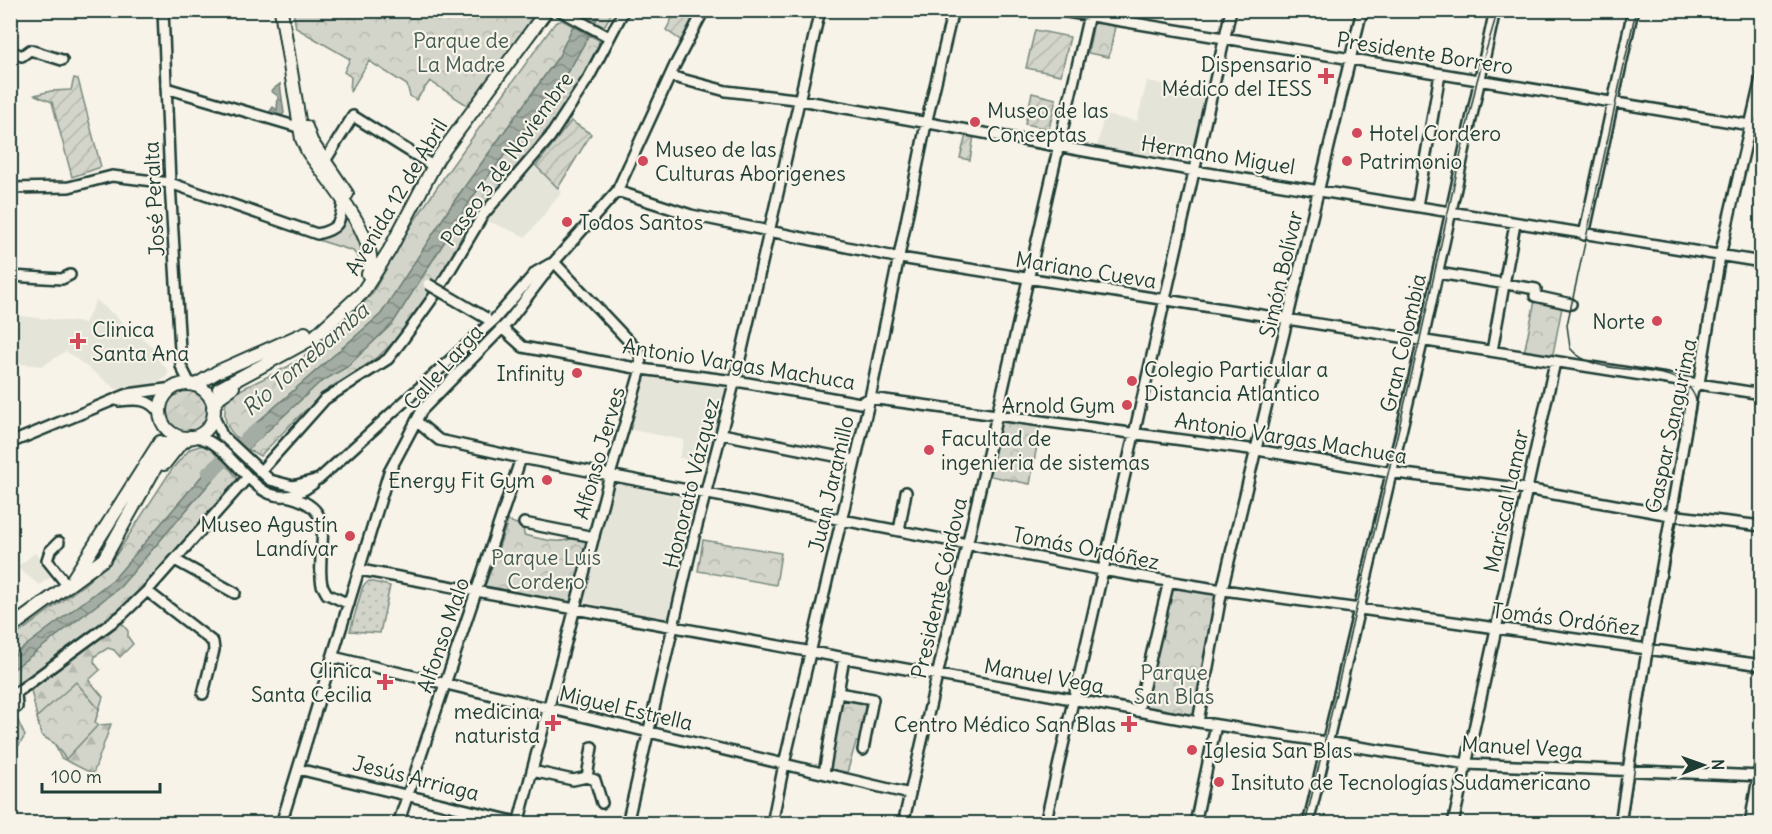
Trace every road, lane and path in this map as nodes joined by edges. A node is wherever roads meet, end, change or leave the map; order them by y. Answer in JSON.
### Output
{"nodes":[{"id":1,"x":163,"y":10,"type":"edge"},
{"id":2,"x":281,"y":10,"type":"edge"},
{"id":3,"x":288,"y":10,"type":"edge"},
{"id":4,"x":547,"y":10,"type":"edge"},
{"id":5,"x":559,"y":10,"type":"edge"},
{"id":6,"x":624,"y":10,"type":"edge"},
{"id":7,"x":704,"y":10,"type":"edge"},
{"id":8,"x":820,"y":10,"type":"edge"},
{"id":9,"x":952,"y":10,"type":"edge"},
{"id":10,"x":1055,"y":10,"type":"edge"},
{"id":11,"x":1231,"y":10,"type":"edge"},
{"id":12,"x":1362,"y":10,"type":"edge"},
{"id":13,"x":1495,"y":10,"type":"edge"},
{"id":14,"x":1632,"y":10,"type":"edge"},
{"id":15,"x":1090,"y":13,"type":"edge"},
{"id":16,"x":604,"y":35,"type":"junction"},
{"id":17,"x":1225,"y":40,"type":"junction"},
{"id":18,"x":10,"y":51,"type":"edge"},
{"id":19,"x":1351,"y":58,"type":"junction"},
{"id":20,"x":62,"y":60,"type":"dead end"},
{"id":21,"x":1440,"y":74,"type":"junction"},
{"id":22,"x":1761,"y":74,"type":"edge"},
{"id":23,"x":670,"y":76,"type":"junction"},
{"id":24,"x":1481,"y":80,"type":"junction"},
{"id":25,"x":166,"y":88,"type":"junction"},
{"id":26,"x":800,"y":100,"type":"junction"},
{"id":27,"x":1612,"y":102,"type":"junction"},
{"id":28,"x":926,"y":124,"type":"junction"},
{"id":29,"x":1750,"y":125,"type":"junction"},
{"id":30,"x":298,"y":127,"type":"junction"},
{"id":31,"x":1761,"y":127,"type":"edge"},
{"id":32,"x":1061,"y":146,"type":"junction"},
{"id":33,"x":325,"y":161,"type":"junction"},
{"id":34,"x":433,"y":166,"type":"junction"},
{"id":35,"x":1195,"y":171,"type":"junction"},
{"id":36,"x":170,"y":183,"type":"junction"},
{"id":37,"x":10,"y":188,"type":"edge"},
{"id":38,"x":1319,"y":190,"type":"junction"},
{"id":39,"x":617,"y":191,"type":"junction"},
{"id":40,"x":343,"y":203,"type":"junction"},
{"id":41,"x":1417,"y":206,"type":"junction"},
{"id":42,"x":1451,"y":211,"type":"junction"},
{"id":43,"x":1515,"y":224,"type":"junction"},
{"id":44,"x":769,"y":232,"type":"junction"},
{"id":45,"x":1584,"y":235,"type":"junction"},
{"id":46,"x":389,"y":251,"type":"junction"},
{"id":47,"x":1720,"y":256,"type":"junction"},
{"id":48,"x":900,"y":258,"type":"junction"},
{"id":49,"x":375,"y":260,"type":"junction"},
{"id":50,"x":554,"y":262,"type":"junction"},
{"id":51,"x":1761,"y":262,"type":"edge"},
{"id":52,"x":1438,"y":273,"type":"junction"},
{"id":53,"x":70,"y":275,"type":"dead end"},
{"id":54,"x":10,"y":276,"type":"edge"},
{"id":55,"x":1029,"y":280,"type":"junction"},
{"id":56,"x":428,"y":284,"type":"dead end"},
{"id":57,"x":1504,"y":284,"type":"junction"},
{"id":58,"x":1163,"y":300,"type":"junction"},
{"id":59,"x":1571,"y":304,"type":"dead end"},
{"id":60,"x":490,"y":319,"type":"junction"},
{"id":61,"x":1289,"y":319,"type":"junction"},
{"id":62,"x":502,"y":328,"type":"junction"},
{"id":63,"x":309,"y":331,"type":"junction"},
{"id":64,"x":1423,"y":339,"type":"junction"},
{"id":65,"x":1492,"y":351,"type":"junction"},
{"id":66,"x":1555,"y":362,"type":"junction"},
{"id":67,"x":641,"y":369,"type":"junction"},
{"id":68,"x":734,"y":381,"type":"junction"},
{"id":69,"x":1699,"y":383,"type":"junction"},
{"id":70,"x":193,"y":385,"type":"junction"},
{"id":71,"x":173,"y":388,"type":"junction"},
{"id":72,"x":1761,"y":394,"type":"edge"},
{"id":73,"x":870,"y":398,"type":"junction"},
{"id":74,"x":108,"y":402,"type":"junction"},
{"id":75,"x":213,"y":411,"type":"junction"},
{"id":76,"x":998,"y":415,"type":"junction"},
{"id":77,"x":161,"y":417,"type":"junction"},
{"id":78,"x":416,"y":421,"type":"junction"},
{"id":79,"x":1133,"y":433,"type":"junction"},
{"id":80,"x":722,"y":434,"type":"junction"},
{"id":81,"x":192,"y":437,"type":"junction"},
{"id":82,"x":10,"y":443,"type":"edge"},
{"id":83,"x":1257,"y":450,"type":"junction"},
{"id":84,"x":521,"y":458,"type":"junction"},
{"id":85,"x":855,"y":459,"type":"junction"},
{"id":86,"x":260,"y":472,"type":"junction"},
{"id":87,"x":1391,"y":472,"type":"junction"},
{"id":88,"x":610,"y":475,"type":"junction"},
{"id":89,"x":247,"y":478,"type":"junction"},
{"id":90,"x":320,"y":479,"type":"junction"},
{"id":91,"x":1526,"y":489,"type":"junction"},
{"id":92,"x":906,"y":492,"type":"dead end"},
{"id":93,"x":705,"y":494,"type":"junction"},
{"id":94,"x":282,"y":496,"type":"junction"},
{"id":95,"x":1674,"y":515,"type":"junction"},
{"id":96,"x":841,"y":519,"type":"junction"},
{"id":97,"x":524,"y":523,"type":"dead end"},
{"id":98,"x":1761,"y":526,"type":"edge"},
{"id":99,"x":899,"y":531,"type":"junction"},
{"id":100,"x":594,"y":537,"type":"junction"},
{"id":101,"x":59,"y":542,"type":"dead end"},
{"id":102,"x":968,"y":544,"type":"junction"},
{"id":103,"x":94,"y":547,"type":"junction"},
{"id":104,"x":104,"y":559,"type":"junction"},
{"id":105,"x":175,"y":560,"type":"junction"},
{"id":106,"x":360,"y":570,"type":"junction"},
{"id":107,"x":1102,"y":570,"type":"junction"},
{"id":108,"x":1169,"y":581,"type":"junction"},
{"id":109,"x":69,"y":584,"type":"junction"},
{"id":110,"x":1222,"y":590,"type":"junction"},
{"id":111,"x":147,"y":591,"type":"junction"},
{"id":112,"x":477,"y":591,"type":"junction"},
{"id":113,"x":235,"y":593,"type":"dead end"},
{"id":114,"x":349,"y":604,"type":"junction"},
{"id":115,"x":1359,"y":608,"type":"junction"},
{"id":116,"x":575,"y":609,"type":"junction"},
{"id":117,"x":10,"y":627,"type":"edge"},
{"id":118,"x":674,"y":627,"type":"junction"},
{"id":119,"x":1497,"y":629,"type":"junction"},
{"id":120,"x":1648,"y":648,"type":"junction"},
{"id":121,"x":810,"y":652,"type":"junction"},
{"id":122,"x":333,"y":657,"type":"junction"},
{"id":123,"x":844,"y":658,"type":"junction"},
{"id":124,"x":1761,"y":665,"type":"edge"},
{"id":125,"x":938,"y":675,"type":"junction"},
{"id":126,"x":446,"y":683,"type":"junction"},
{"id":127,"x":838,"y":693,"type":"junction"},
{"id":128,"x":203,"y":694,"type":"dead end"},
{"id":129,"x":1072,"y":699,"type":"junction"},
{"id":130,"x":17,"y":707,"type":"dead end"},
{"id":131,"x":548,"y":708,"type":"junction"},
{"id":132,"x":1138,"y":711,"type":"junction"},
{"id":133,"x":1198,"y":722,"type":"junction"},
{"id":134,"x":1216,"y":725,"type":"junction"},
{"id":135,"x":650,"y":732,"type":"junction"},
{"id":136,"x":1327,"y":741,"type":"junction"},
{"id":137,"x":592,"y":747,"type":"dead end"},
{"id":138,"x":863,"y":750,"type":"dead end"},
{"id":139,"x":1761,"y":754,"type":"edge"},
{"id":140,"x":784,"y":764,"type":"junction"},
{"id":141,"x":1467,"y":764,"type":"junction"},
{"id":142,"x":298,"y":769,"type":"junction"},
{"id":143,"x":1627,"y":770,"type":"junction"},
{"id":144,"x":532,"y":771,"type":"junction"},
{"id":145,"x":824,"y":773,"type":"junction"},
{"id":146,"x":1759,"y":776,"type":"edge"},
{"id":147,"x":587,"y":777,"type":"junction"},
{"id":148,"x":910,"y":794,"type":"junction"},
{"id":149,"x":407,"y":795,"type":"junction"},
{"id":150,"x":602,"y":803,"type":"dead end"},
{"id":151,"x":521,"y":823,"type":"edge"},
{"id":152,"x":280,"y":824,"type":"edge"},
{"id":153,"x":398,"y":824,"type":"edge"},
{"id":154,"x":627,"y":824,"type":"edge"},
{"id":155,"x":772,"y":824,"type":"edge"},
{"id":156,"x":903,"y":824,"type":"edge"},
{"id":157,"x":1045,"y":824,"type":"edge"},
{"id":158,"x":1195,"y":824,"type":"edge"},
{"id":159,"x":1308,"y":824,"type":"edge"},
{"id":160,"x":1453,"y":824,"type":"edge"},
{"id":161,"x":1620,"y":824,"type":"edge"},
{"id":162,"x":1750,"y":824,"type":"edge"}],
"edges":[{"from":1,"to":25,"type":"street","name":"José Peralta"},
{"from":2,"to":30,"type":"main road"},
{"from":3,"to":33,"type":"main road"},
{"from":4,"to":34,"type":"main road","name":"Avenida 12 de Abril"},
{"from":5,"to":16,"type":"street"},
{"from":6,"to":16,"type":"street","name":"Paseo 3 de Noviembre"},
{"from":7,"to":23,"type":"street","name":"Calle Larga"},
{"from":8,"to":26,"type":"street","name":"Honorato Vázquez"},
{"from":9,"to":28,"type":"street","name":"Juan Jaramillo"},
{"from":10,"to":15,"type":"street","name":"Presidente Borrero"},
{"from":11,"to":17,"type":"street"},
{"from":12,"to":19,"type":"street","name":"Simón Bolívar"},
{"from":13,"to":24,"type":"street","name":"Gran Colombia"},
{"from":14,"to":27,"type":"street"},
{"from":15,"to":17,"type":"street","name":"Presidente Borrero"},
{"from":15,"to":32,"type":"street","name":"Presidente Córdova"},
{"from":16,"to":86,"type":"street","name":"Paseo 3 de Noviembre"},
{"from":17,"to":19,"type":"street","name":"Presidente Borrero"},
{"from":17,"to":35,"type":"street"},
{"from":18,"to":20,"type":"street"},
{"from":19,"to":21,"type":"street","name":"Presidente Borrero"},
{"from":19,"to":38,"type":"street","name":"Simón Bolívar"},
{"from":21,"to":24,"type":"street","name":"Presidente Borrero"},
{"from":21,"to":41,"type":"street"},
{"from":22,"to":29,"type":"street","name":"Gaspar Sangurima"},
{"from":23,"to":26,"type":"street","name":"Hermano Miguel"},
{"from":23,"to":39,"type":"street","name":"Calle Larga"},
{"from":24,"to":27,"type":"street","name":"Presidente Borrero"},
{"from":24,"to":42,"type":"street","name":"Gran Colombia"},
{"from":25,"to":30,"type":"street"},
{"from":25,"to":36,"type":"street","name":"José Peralta"},
{"from":26,"to":28,"type":"street","name":"Hermano Miguel"},
{"from":26,"to":44,"type":"street","name":"Honorato Vázquez"},
{"from":27,"to":29,"type":"street","name":"Presidente Borrero"},
{"from":27,"to":45,"type":"street"},
{"from":28,"to":32,"type":"street","name":"Hermano Miguel"},
{"from":28,"to":48,"type":"street","name":"Juan Jaramillo"},
{"from":29,"to":31,"type":"street"},
{"from":29,"to":47,"type":"street","name":"Gaspar Sangurima"},
{"from":30,"to":40,"type":"main road"},
{"from":32,"to":35,"type":"street","name":"Hermano Miguel"},
{"from":32,"to":55,"type":"street","name":"Presidente Córdova"},
{"from":33,"to":34,"type":"street"},
{"from":33,"to":49,"type":"main road"},
{"from":34,"to":46,"type":"main road","name":"Avenida 12 de Abril"},
{"from":35,"to":38,"type":"street","name":"Hermano Miguel"},
{"from":35,"to":58,"type":"street"},
{"from":36,"to":37,"type":"street"},
{"from":36,"to":40,"type":"street"},
{"from":36,"to":70,"type":"street","name":"José Peralta"},
{"from":38,"to":41,"type":"street","name":"Hermano Miguel"},
{"from":38,"to":61,"type":"street","name":"Simón Bolívar"},
{"from":39,"to":44,"type":"street","name":"Mariano Cueva"},
{"from":39,"to":50,"type":"street","name":"Calle Larga"},
{"from":40,"to":49,"type":"main road"},
{"from":41,"to":42,"type":"street","name":"Hermano Miguel"},
{"from":42,"to":43,"type":"street","name":"Hermano Miguel"},
{"from":42,"to":52,"type":"street","name":"Gran Colombia"},
{"from":43,"to":45,"type":"street","name":"Hermano Miguel"},
{"from":43,"to":57,"type":"street"},
{"from":44,"to":48,"type":"street","name":"Mariano Cueva"},
{"from":44,"to":68,"type":"street","name":"Honorato Vázquez"},
{"from":45,"to":47,"type":"street","name":"Hermano Miguel"},
{"from":46,"to":49,"type":"main road","name":"Avenida 12 de Abril"},
{"from":46,"to":75,"type":"main road"},
{"from":47,"to":51,"type":"street","name":"Hermano Miguel"},
{"from":47,"to":69,"type":"street","name":"Gaspar Sangurima"},
{"from":48,"to":55,"type":"street","name":"Mariano Cueva"},
{"from":48,"to":73,"type":"street","name":"Juan Jaramillo"},
{"from":49,"to":63,"type":"main road","name":"Avenida 12 de Abril"},
{"from":49,"to":63,"type":"main road","name":"Avenida 12 de Abril"},
{"from":50,"to":60,"type":"street"},
{"from":50,"to":62,"type":"street","name":"Calle Larga"},
{"from":50,"to":67,"type":"street","name":"Alfonso Jerves"},
{"from":52,"to":57,"type":"street"},
{"from":52,"to":64,"type":"street","name":"Gran Colombia"},
{"from":53,"to":54,"type":"street"},
{"from":55,"to":58,"type":"street","name":"Mariano Cueva"},
{"from":55,"to":76,"type":"street","name":"Presidente Córdova"},
{"from":56,"to":60,"type":"street","bridge":true},
{"from":57,"to":59,"type":"street"},
{"from":57,"to":65,"type":"street"},
{"from":58,"to":61,"type":"street","name":"Mariano Cueva"},
{"from":58,"to":79,"type":"street"},
{"from":60,"to":90,"type":"street"},
{"from":61,"to":64,"type":"street","name":"Mariano Cueva"},
{"from":61,"to":83,"type":"street","name":"Simón Bolívar"},
{"from":62,"to":67,"type":"street","name":"Antonio Vargas Machuca"},
{"from":62,"to":78,"type":"street","name":"Calle Larga"},
{"from":63,"to":70,"type":"main road"},
{"from":64,"to":65,"type":"street","name":"Mariano Cueva"},
{"from":64,"to":87,"type":"street","name":"Gran Colombia"},
{"from":65,"to":66,"type":"street","name":"Mariano Cueva"},
{"from":66,"to":69,"type":"street","name":"Mariano Cueva"},
{"from":66,"to":91,"type":"street","name":"Mariscal Lamar"},
{"from":67,"to":68,"type":"street","name":"Antonio Vargas Machuca"},
{"from":67,"to":88,"type":"street","name":"Alfonso Jerves"},
{"from":68,"to":73,"type":"street","name":"Antonio Vargas Machuca"},
{"from":68,"to":80,"type":"street","name":"Honorato Vázquez"},
{"from":69,"to":72,"type":"street"},
{"from":69,"to":95,"type":"street","name":"Gaspar Sangurima"},
{"from":70,"to":71,"type":"main road"},
{"from":70,"to":75,"type":"main road"},
{"from":71,"to":74,"type":"street"},
{"from":71,"to":77,"type":"main road"},
{"from":73,"to":76,"type":"street","name":"Antonio Vargas Machuca"},
{"from":73,"to":85,"type":"street","name":"Juan Jaramillo"},
{"from":74,"to":77,"type":"street"},
{"from":74,"to":82,"type":"street"},
{"from":75,"to":81,"type":"main road"},
{"from":75,"to":86,"type":"street"},
{"from":76,"to":79,"type":"street","name":"Antonio Vargas Machuca"},
{"from":76,"to":102,"type":"street","name":"Presidente Córdova"},
{"from":77,"to":81,"type":"main road"},
{"from":77,"to":103,"type":"main road"},
{"from":78,"to":84,"type":"street","name":"Tomás Ordóñez"},
{"from":78,"to":106,"type":"street","name":"Calle Larga"},
{"from":79,"to":83,"type":"street","name":"Antonio Vargas Machuca"},
{"from":79,"to":107,"type":"street"},
{"from":80,"to":85,"type":"street"},
{"from":80,"to":93,"type":"street","name":"Honorato Vázquez"},
{"from":81,"to":89,"type":"street"},
{"from":81,"to":104,"type":"main road"},
{"from":83,"to":87,"type":"street","name":"Antonio Vargas Machuca"},
{"from":83,"to":110,"type":"street","name":"Simón Bolívar"},
{"from":84,"to":88,"type":"street","name":"Tomás Ordóñez"},
{"from":84,"to":112,"type":"street","name":"Alfonso Malo"},
{"from":85,"to":96,"type":"street","name":"Juan Jaramillo"},
{"from":86,"to":90,"type":"street"},
{"from":87,"to":91,"type":"street","name":"Antonio Vargas Machuca"},
{"from":87,"to":115,"type":"street","name":"Gran Colombia"},
{"from":88,"to":93,"type":"street","name":"Tomás Ordóñez"},
{"from":88,"to":100,"type":"street","name":"Alfonso Jerves"},
{"from":89,"to":94,"type":"street"},
{"from":89,"to":105,"type":"street"},
{"from":90,"to":94,"type":"street"},
{"from":91,"to":95,"type":"street","name":"Antonio Vargas Machuca"},
{"from":91,"to":119,"type":"street","name":"Mariscal Lamar"},
{"from":92,"to":99,"type":"street"},
{"from":93,"to":96,"type":"street","name":"Tomás Ordóñez"},
{"from":93,"to":118,"type":"street","name":"Honorato Vázquez"},
{"from":94,"to":114,"type":"street"},
{"from":95,"to":98,"type":"street","name":"Antonio Vargas Machuca"},
{"from":95,"to":120,"type":"street","name":"Gaspar Sangurima"},
{"from":96,"to":99,"type":"street","name":"Tomás Ordóñez"},
{"from":96,"to":121,"type":"street","name":"Juan Jaramillo"},
{"from":97,"to":100,"type":"street"},
{"from":99,"to":102,"type":"street","name":"Tomás Ordóñez"},
{"from":100,"to":116,"type":"street","name":"Alfonso Jerves"},
{"from":101,"to":109,"type":"street"},
{"from":102,"to":107,"type":"street","name":"Tomás Ordóñez"},
{"from":102,"to":125,"type":"street","name":"Presidente Córdova"},
{"from":103,"to":104,"type":"main road"},
{"from":103,"to":109,"type":"main road"},
{"from":104,"to":109,"type":"main road"},
{"from":105,"to":111,"type":"street"},
{"from":105,"to":113,"type":"street"},
{"from":106,"to":112,"type":"street","name":"Manuel Vega"},
{"from":106,"to":114,"type":"street","name":"Calle Larga"},
{"from":107,"to":108,"type":"street","name":"Tomás Ordóñez"},
{"from":107,"to":129,"type":"street"},
{"from":108,"to":110,"type":"street","name":"Tomás Ordóñez"},
{"from":108,"to":132,"type":"street"},
{"from":109,"to":117,"type":"main road"},
{"from":110,"to":115,"type":"street","name":"Tomás Ordóñez"},
{"from":110,"to":133,"type":"street","name":"Simón Bolívar"},
{"from":111,"to":128,"type":"street"},
{"from":111,"to":130,"type":"street"},
{"from":112,"to":116,"type":"street","name":"Manuel Vega"},
{"from":112,"to":126,"type":"street","name":"Alfonso Malo"},
{"from":114,"to":122,"type":"street","name":"Calle Larga"},
{"from":115,"to":119,"type":"street","name":"Tomás Ordóñez"},
{"from":115,"to":136,"type":"street","name":"Gran Colombia"},
{"from":116,"to":118,"type":"street","name":"Manuel Vega"},
{"from":116,"to":131,"type":"street","name":"Alfonso Jerves"},
{"from":118,"to":121,"type":"street","name":"Manuel Vega"},
{"from":118,"to":135,"type":"street","name":"Honorato Vázquez"},
{"from":119,"to":120,"type":"street","name":"Tomás Ordóñez"},
{"from":119,"to":141,"type":"street","name":"Mariscal Lamar"},
{"from":120,"to":124,"type":"street","name":"Tomás Ordóñez"},
{"from":120,"to":143,"type":"street","name":"Gaspar Sangurima"},
{"from":121,"to":123,"type":"street","name":"Manuel Vega"},
{"from":121,"to":140,"type":"street","name":"Juan Jaramillo"},
{"from":122,"to":126,"type":"street","name":"Miguel Estrella"},
{"from":122,"to":142,"type":"street","name":"Calle Larga"},
{"from":123,"to":125,"type":"street","name":"Manuel Vega"},
{"from":123,"to":127,"type":"street"},
{"from":125,"to":129,"type":"street","name":"Manuel Vega"},
{"from":125,"to":148,"type":"street","name":"Presidente Córdova"},
{"from":126,"to":131,"type":"street","name":"Miguel Estrella"},
{"from":126,"to":149,"type":"street","name":"Alfonso Malo"},
{"from":127,"to":138,"type":"street"},
{"from":127,"to":145,"type":"street"},
{"from":129,"to":132,"type":"street","name":"Manuel Vega"},
{"from":129,"to":157,"type":"street"},
{"from":131,"to":135,"type":"street","name":"Miguel Estrella"},
{"from":131,"to":144,"type":"street","name":"Alfonso Jerves"},
{"from":132,"to":133,"type":"street","name":"Manuel Vega"},
{"from":133,"to":134,"type":"street","name":"Manuel Vega"},
{"from":134,"to":136,"type":"street","name":"Manuel Vega"},
{"from":134,"to":158,"type":"street"},
{"from":135,"to":140,"type":"street","name":"Miguel Estrella"},
{"from":135,"to":154,"type":"street","name":"Honorato Vázquez"},
{"from":136,"to":141,"type":"street","name":"Manuel Vega"},
{"from":136,"to":159,"type":"street","name":"Gran Colombia"},
{"from":137,"to":147,"type":"street"},
{"from":139,"to":146,"type":"street"},
{"from":140,"to":145,"type":"street","name":"Miguel Estrella"},
{"from":140,"to":155,"type":"street","name":"Juan Jaramillo"},
{"from":141,"to":143,"type":"street","name":"Manuel Vega"},
{"from":141,"to":160,"type":"street","name":"Mariscal Lamar"},
{"from":142,"to":149,"type":"street","name":"Jesús Arriaga"},
{"from":142,"to":152,"type":"street","name":"Calle Larga"},
{"from":143,"to":146,"type":"street","name":"Manuel Vega"},
{"from":143,"to":161,"type":"street","name":"Gaspar Sangurima"},
{"from":144,"to":147,"type":"street"},
{"from":144,"to":151,"type":"street","name":"Alfonso Jerves"},
{"from":145,"to":148,"type":"street","name":"Miguel Estrella"},
{"from":146,"to":162,"type":"street"},
{"from":147,"to":150,"type":"street"},
{"from":148,"to":156,"type":"street","name":"Presidente Córdova"},
{"from":149,"to":151,"type":"street","name":"Jesús Arriaga"},
{"from":149,"to":153,"type":"street","name":"Alfonso Malo"}]}
